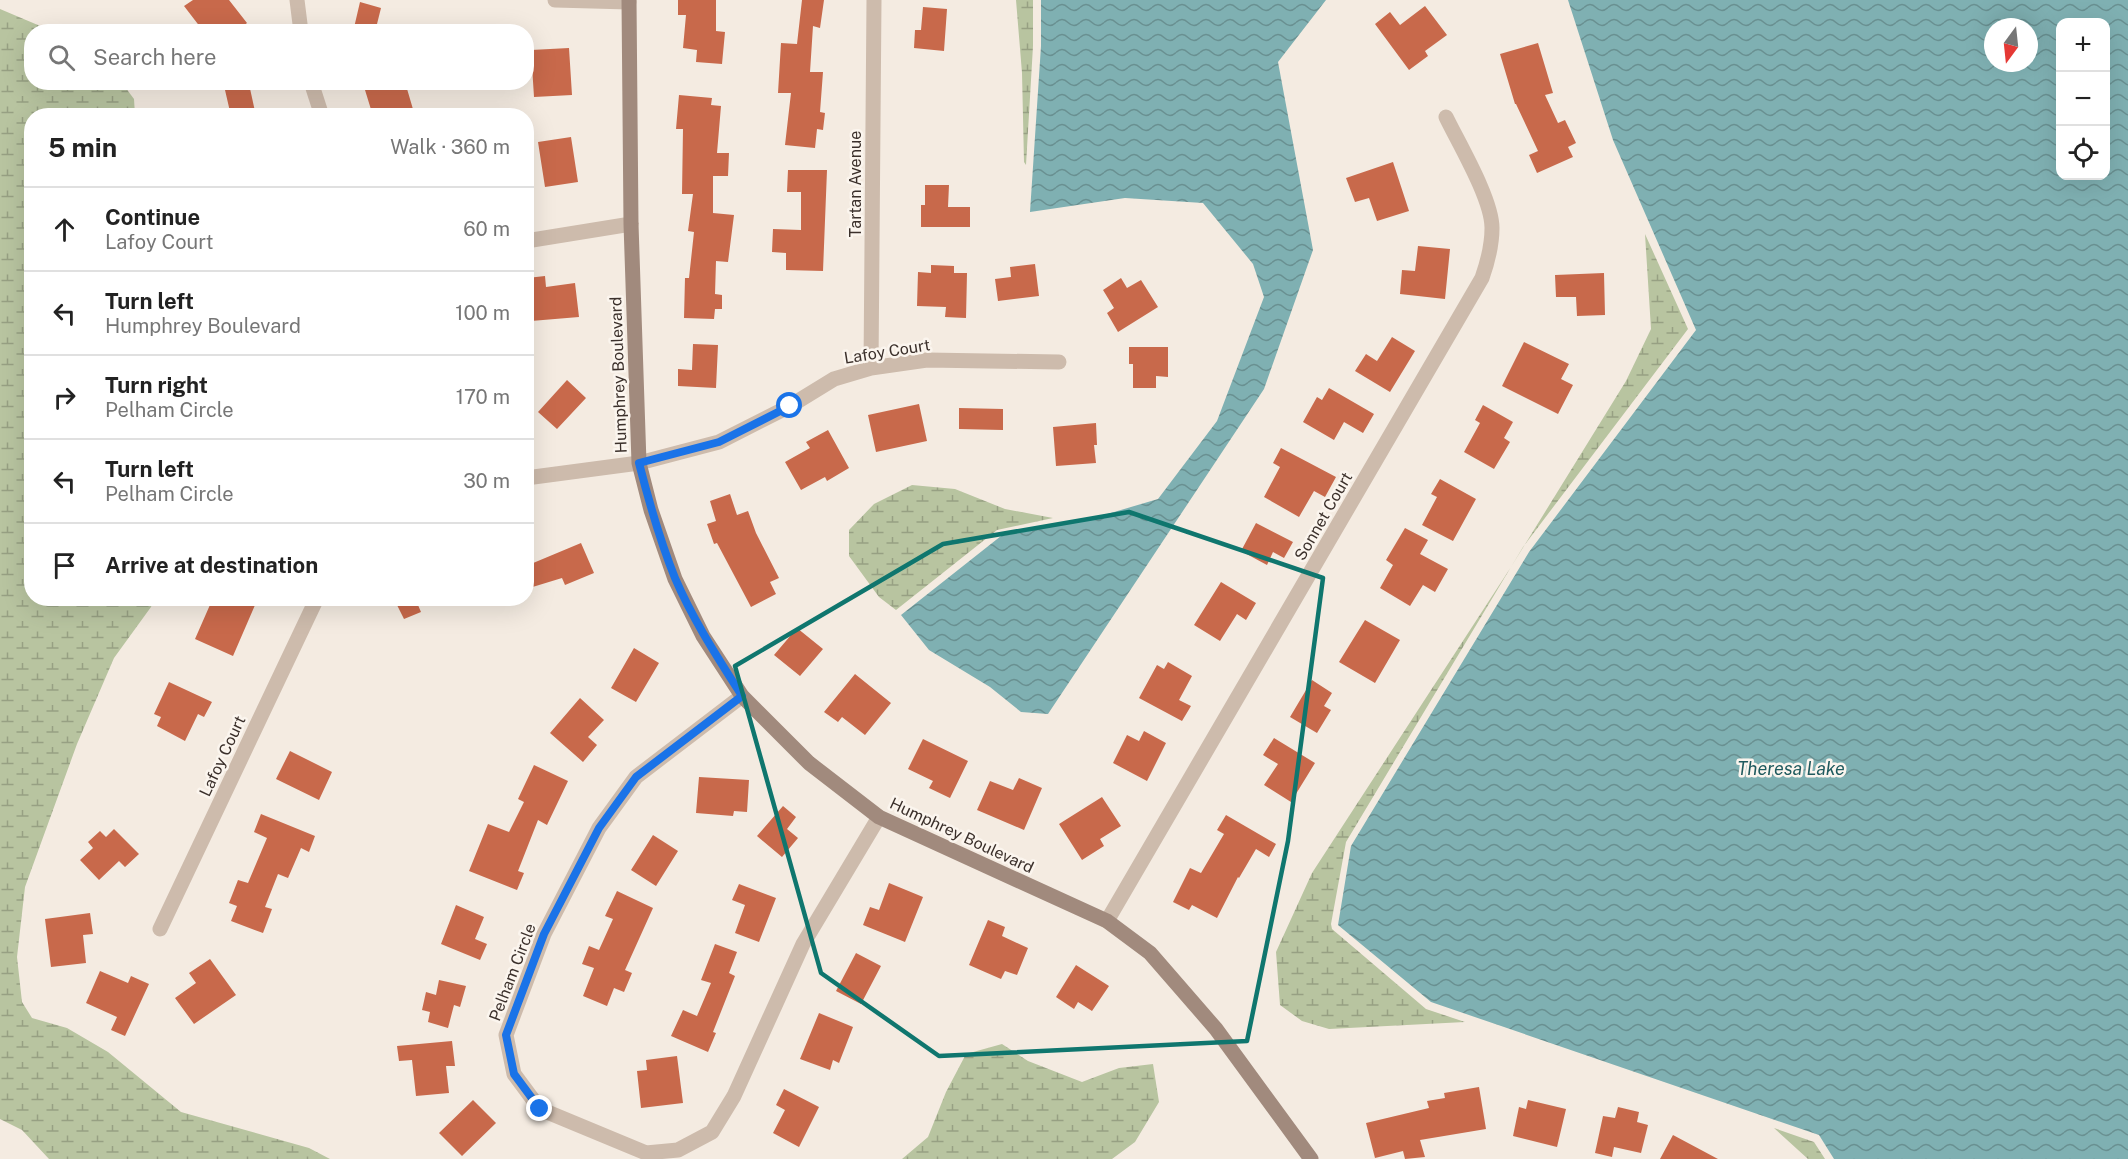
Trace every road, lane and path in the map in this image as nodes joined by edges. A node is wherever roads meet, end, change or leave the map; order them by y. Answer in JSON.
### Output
{"nodes":[{"id":1,"x":297,"y":0,"type":"edge"},
{"id":2,"x":555,"y":0,"type":"edge"},
{"id":3,"x":874,"y":0,"type":"edge"},
{"id":4,"x":629,"y":1,"type":"edge"},
{"id":5,"x":300,"y":24,"type":"edge"},
{"id":6,"x":314,"y":90,"type":"edge"},
{"id":7,"x":319,"y":108,"type":"edge"},
{"id":8,"x":1446,"y":117,"type":"dead end"},
{"id":9,"x":631,"y":224,"type":"junction"},
{"id":10,"x":534,"y":240,"type":"edge"},
{"id":11,"x":1059,"y":362,"type":"dead end"},
{"id":12,"x":872,"y":368,"type":"junction"},
{"id":13,"x":639,"y":463,"type":"junction"},
{"id":14,"x":534,"y":477,"type":"edge"},
{"id":15,"x":313,"y":606,"type":"edge"},
{"id":16,"x":742,"y":696,"type":"junction"},
{"id":17,"x":879,"y":817,"type":"junction"},
{"id":18,"x":1107,"y":921,"type":"junction"},
{"id":19,"x":160,"y":929,"type":"dead end"},
{"id":20,"x":1311,"y":1159,"type":"edge"}],
"edges":[{"from":1,"to":5,"type":"street"},
{"from":2,"to":4,"type":"street"},
{"from":3,"to":12,"type":"street","name":"Tartan Avenue"},
{"from":4,"to":9,"type":"street","name":"Humphrey Boulevard"},
{"from":6,"to":7,"type":"street"},
{"from":8,"to":18,"type":"street","name":"Sonnet Court"},
{"from":9,"to":10,"type":"street"},
{"from":9,"to":13,"type":"street","name":"Humphrey Boulevard"},
{"from":11,"to":12,"type":"street","name":"Lafoy Court"},
{"from":12,"to":13,"type":"street","name":"Lafoy Court"},
{"from":13,"to":14,"type":"street","name":"Lafoy Court"},
{"from":13,"to":16,"type":"street","name":"Humphrey Boulevard"},
{"from":15,"to":19,"type":"street","name":"Lafoy Court"},
{"from":16,"to":17,"type":"street","name":"Humphrey Boulevard"},
{"from":16,"to":17,"type":"street","name":"Pelham Circle"},
{"from":17,"to":18,"type":"street","name":"Humphrey Boulevard"},
{"from":18,"to":20,"type":"street","name":"Humphrey Boulevard"}]}
